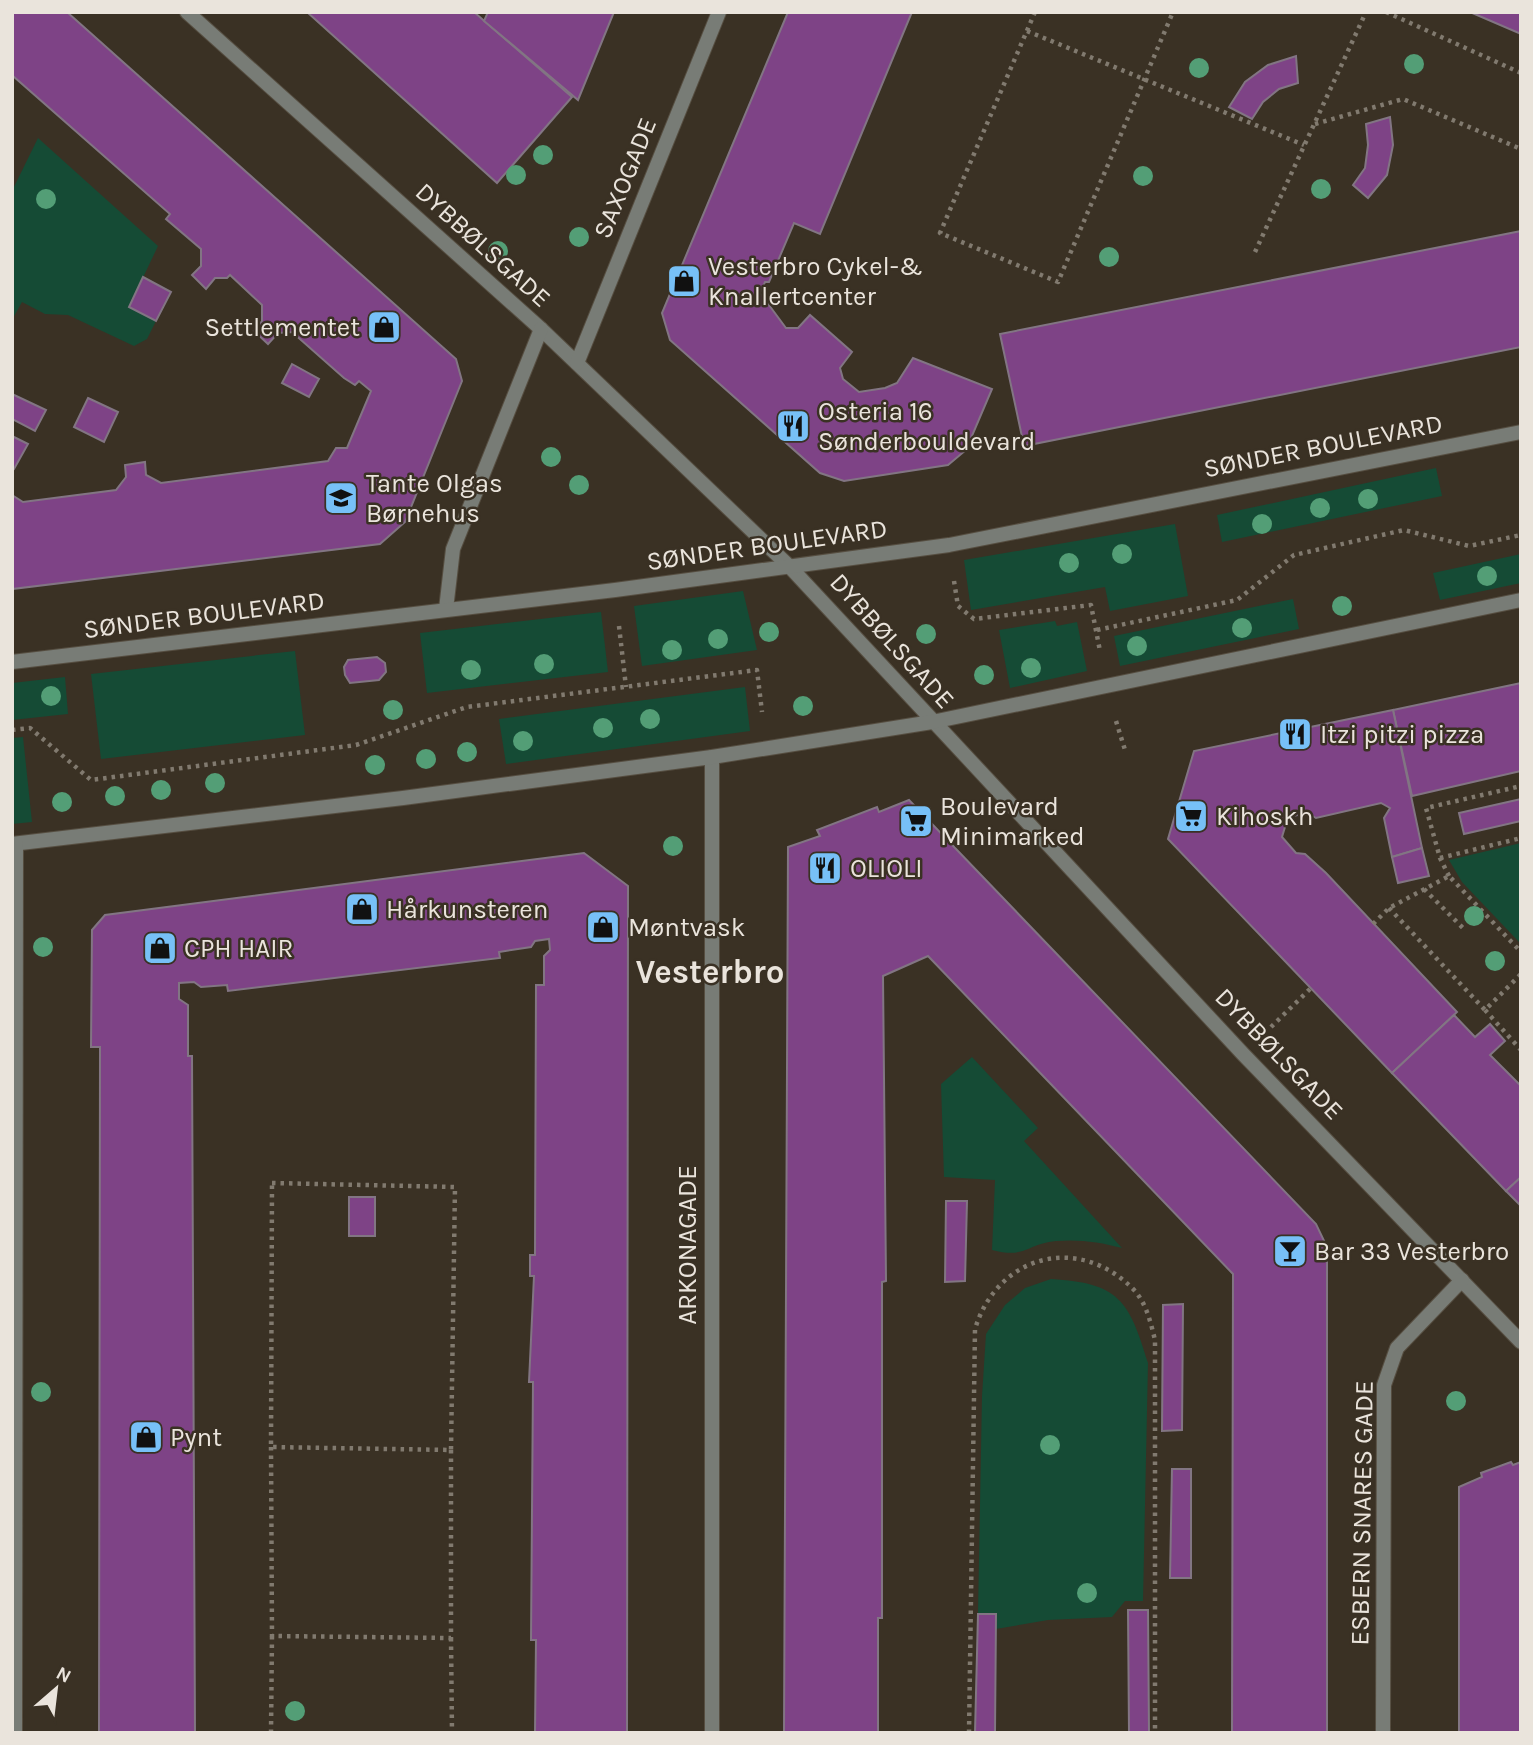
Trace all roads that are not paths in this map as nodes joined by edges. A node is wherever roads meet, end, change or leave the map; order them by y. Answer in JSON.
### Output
{"nodes":[{"id":1,"x":187,"y":12,"type":"edge"},
{"id":2,"x":719,"y":12,"type":"edge"},
{"id":3,"x":541,"y":330,"type":"junction"},
{"id":4,"x":577,"y":363,"type":"junction"},
{"id":5,"x":1521,"y":432,"type":"edge"},
{"id":6,"x":790,"y":567,"type":"junction"},
{"id":7,"x":1521,"y":600,"type":"edge"},
{"id":8,"x":446,"y":609,"type":"junction"},
{"id":9,"x":12,"y":662,"type":"edge"},
{"id":10,"x":932,"y":722,"type":"junction"},
{"id":11,"x":712,"y":757,"type":"junction"},
{"id":12,"x":14,"y":844,"type":"edge"},
{"id":13,"x":1462,"y":1280,"type":"junction"},
{"id":14,"x":1521,"y":1342,"type":"edge"},
{"id":15,"x":15,"y":1733,"type":"edge"},
{"id":16,"x":712,"y":1733,"type":"edge"},
{"id":17,"x":1383,"y":1733,"type":"edge"}],
"edges":[{"from":1,"to":3,"type":"street","name":"DYBBØLSGADE"},
{"from":2,"to":4,"type":"street","name":"SAXOGADE"},
{"from":3,"to":4,"type":"street","name":"DYBBØLSGADE"},
{"from":3,"to":8,"type":"street"},
{"from":4,"to":6,"type":"street","name":"DYBBØLSGADE"},
{"from":5,"to":6,"type":"street","name":"SØNDER BOULEVARD"},
{"from":6,"to":8,"type":"street","name":"SØNDER BOULEVARD"},
{"from":6,"to":10,"type":"street","name":"DYBBØLSGADE"},
{"from":7,"to":10,"type":"street"},
{"from":8,"to":9,"type":"street","name":"SØNDER BOULEVARD"},
{"from":10,"to":11,"type":"street"},
{"from":10,"to":13,"type":"street","name":"DYBBØLSGADE"},
{"from":11,"to":12,"type":"street"},
{"from":11,"to":16,"type":"street","name":"ARKONAGADE"},
{"from":12,"to":15,"type":"street"},
{"from":13,"to":14,"type":"street","name":"DYBBØLSGADE"},
{"from":13,"to":17,"type":"street","name":"ESBERN SNARES GADE"}]}
